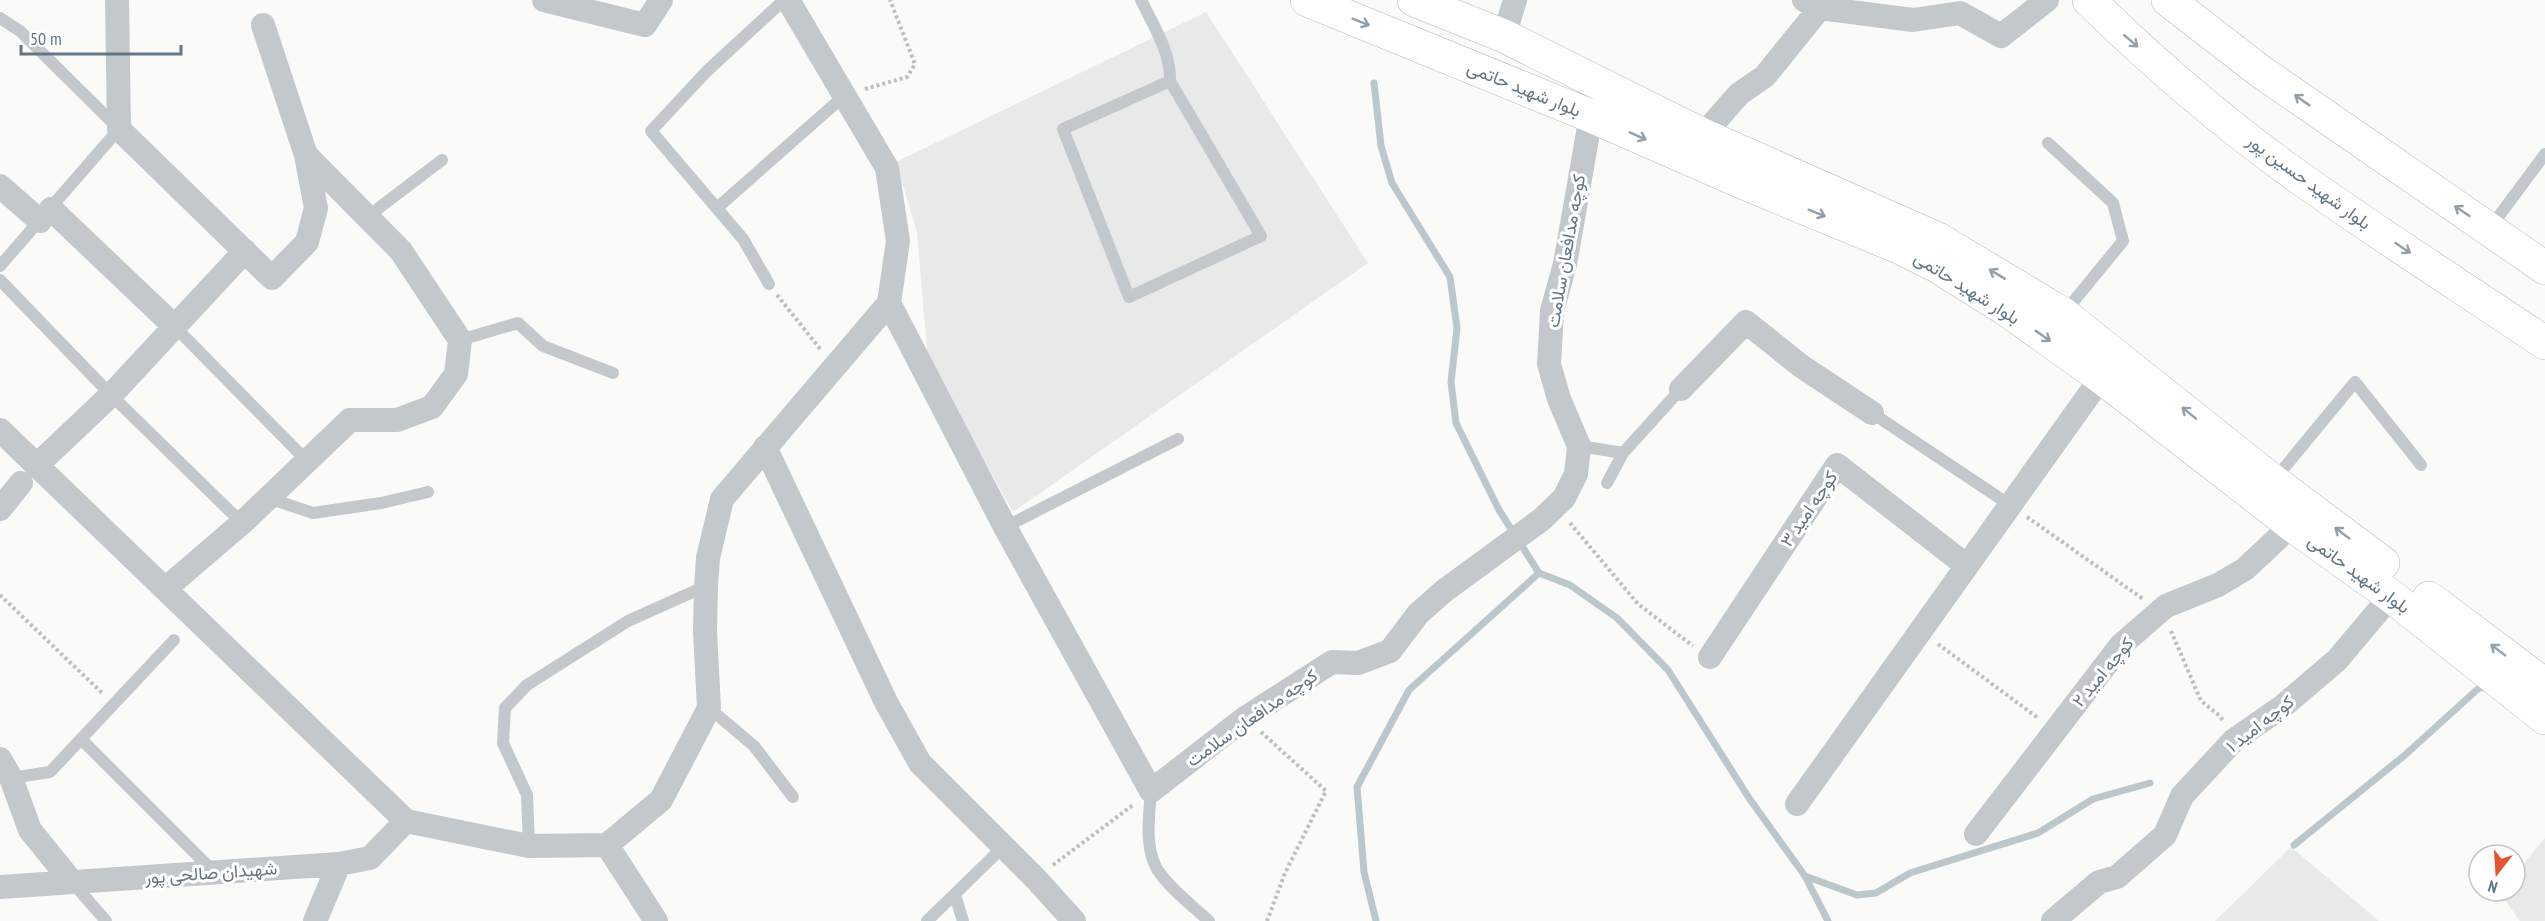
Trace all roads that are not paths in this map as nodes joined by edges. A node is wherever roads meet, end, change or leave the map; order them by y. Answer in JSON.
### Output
{"nodes":[{"id":1,"x":109,"y":0,"type":"edge"},
{"id":2,"x":115,"y":0,"type":"edge"},
{"id":3,"x":544,"y":0,"type":"edge"},
{"id":4,"x":662,"y":0,"type":"edge"},
{"id":5,"x":786,"y":0,"type":"edge"},
{"id":6,"x":1141,"y":0,"type":"edge"},
{"id":7,"x":1307,"y":0,"type":"edge"},
{"id":8,"x":1414,"y":0,"type":"edge"},
{"id":9,"x":1515,"y":0,"type":"edge"},
{"id":10,"x":2047,"y":0,"type":"edge"},
{"id":11,"x":2089,"y":0,"type":"edge"},
{"id":12,"x":2168,"y":0,"type":"edge"},
{"id":13,"x":1812,"y":4,"type":"edge"},
{"id":14,"x":0,"y":18,"type":"edge"},
{"id":15,"x":263,"y":26,"type":"dead end"},
{"id":16,"x":1504,"y":36,"type":"junction"},
{"id":17,"x":1170,"y":81,"type":"junction"},
{"id":18,"x":844,"y":95,"type":"junction"},
{"id":19,"x":1591,"y":116,"type":"junction"},
{"id":20,"x":119,"y":129,"type":"junction"},
{"id":21,"x":1703,"y":135,"type":"junction"},
{"id":22,"x":2048,"y":143,"type":"dead end"},
{"id":23,"x":2545,"y":154,"type":"edge"},
{"id":24,"x":306,"y":155,"type":"junction"},
{"id":25,"x":442,"y":160,"type":"dead end"},
{"id":26,"x":0,"y":186,"type":"edge"},
{"id":27,"x":717,"y":208,"type":"junction"},
{"id":28,"x":46,"y":215,"type":"junction"},
{"id":29,"x":367,"y":217,"type":"junction"},
{"id":30,"x":2489,"y":229,"type":"junction"},
{"id":31,"x":245,"y":251,"type":"junction"},
{"id":32,"x":0,"y":266,"type":"edge"},
{"id":33,"x":2545,"y":268,"type":"edge"},
{"id":34,"x":0,"y":280,"type":"edge"},
{"id":35,"x":769,"y":284,"type":"road end"},
{"id":36,"x":889,"y":303,"type":"junction"},
{"id":37,"x":2063,"y":314,"type":"junction"},
{"id":38,"x":174,"y":326,"type":"junction"},
{"id":39,"x":460,"y":340,"type":"junction"},
{"id":40,"x":2545,"y":343,"type":"edge"},
{"id":41,"x":2109,"y":366,"type":"junction"},
{"id":42,"x":613,"y":374,"type":"dead end"},
{"id":43,"x":1681,"y":389,"type":"joint"},
{"id":44,"x":111,"y":395,"type":"junction"},
{"id":45,"x":1872,"y":413,"type":"joint"},
{"id":46,"x":0,"y":430,"type":"edge"},
{"id":47,"x":1178,"y":438,"type":"dead end"},
{"id":48,"x":1579,"y":446,"type":"junction"},
{"id":49,"x":765,"y":447,"type":"junction"},
{"id":50,"x":1623,"y":453,"type":"junction"},
{"id":51,"x":307,"y":461,"type":"junction"},
{"id":52,"x":37,"y":465,"type":"junction"},
{"id":53,"x":2421,"y":465,"type":"dead end"},
{"id":54,"x":2273,"y":481,"type":"junction"},
{"id":55,"x":21,"y":483,"type":"dead end"},
{"id":56,"x":1607,"y":483,"type":"dead end"},
{"id":57,"x":428,"y":492,"type":"dead end"},
{"id":58,"x":268,"y":498,"type":"junction"},
{"id":59,"x":2010,"y":505,"type":"junction"},
{"id":60,"x":0,"y":509,"type":"edge"},
{"id":61,"x":242,"y":523,"type":"junction"},
{"id":62,"x":2292,"y":525,"type":"junction"},
{"id":63,"x":1005,"y":527,"type":"junction"},
{"id":64,"x":1967,"y":566,"type":"junction"},
{"id":65,"x":706,"y":586,"type":"junction"},
{"id":66,"x":165,"y":589,"type":"junction"},
{"id":67,"x":2391,"y":596,"type":"junction"},
{"id":68,"x":174,"y":640,"type":"dead end"},
{"id":69,"x":1710,"y":657,"type":"road end"},
{"id":70,"x":2545,"y":685,"type":"edge"},
{"id":71,"x":709,"y":708,"type":"junction"},
{"id":72,"x":2545,"y":718,"type":"edge"},
{"id":73,"x":82,"y":741,"type":"junction"},
{"id":74,"x":5,"y":769,"type":"edge"},
{"id":75,"x":1151,"y":791,"type":"junction"},
{"id":76,"x":793,"y":797,"type":"dead end"},
{"id":77,"x":1797,"y":804,"type":"dead end"},
{"id":78,"x":406,"y":821,"type":"junction"},
{"id":79,"x":1976,"y":834,"type":"dead end"},
{"id":80,"x":607,"y":845,"type":"junction"},
{"id":81,"x":529,"y":846,"type":"junction"},
{"id":82,"x":1003,"y":846,"type":"junction"},
{"id":83,"x":339,"y":864,"type":"junction"},
{"id":84,"x":214,"y":873,"type":"junction"},
{"id":85,"x":72,"y":882,"type":"junction"},
{"id":86,"x":0,"y":887,"type":"edge"},
{"id":87,"x":955,"y":894,"type":"junction"},
{"id":88,"x":106,"y":921,"type":"edge"},
{"id":89,"x":315,"y":921,"type":"edge"},
{"id":90,"x":656,"y":921,"type":"edge"},
{"id":91,"x":927,"y":921,"type":"edge"},
{"id":92,"x":963,"y":921,"type":"edge"},
{"id":93,"x":1074,"y":921,"type":"edge"},
{"id":94,"x":1209,"y":921,"type":"edge"},
{"id":95,"x":2053,"y":921,"type":"edge"}],
"edges":[{"from":1,"to":2,"type":"street"},
{"from":2,"to":20,"type":"street"},
{"from":3,"to":4,"type":"street"},
{"from":5,"to":18,"type":"street"},
{"from":5,"to":27,"type":"lane"},
{"from":6,"to":17,"type":"lane"},
{"from":7,"to":19,"type":"main road","name":"بلوار شهید حاتمی","one_way":true},
{"from":8,"to":16,"type":"main road","name":"بلوار شهید حاتمی"},
{"from":9,"to":16,"type":"street"},
{"from":10,"to":13,"type":"street"},
{"from":11,"to":40,"type":"main road","name":"بلوار شهيد حسین پور","one_way":true},
{"from":30,"to":12,"type":"main road","one_way":true},
{"from":13,"to":21,"type":"street"},
{"from":14,"to":20,"type":"lane"},
{"from":15,"to":24,"type":"street"},
{"from":16,"to":21,"type":"main road","name":"بلوار شهید حاتمی"},
{"from":17,"to":17,"type":"lane"},
{"from":18,"to":27,"type":"lane"},
{"from":18,"to":36,"type":"street"},
{"from":19,"to":41,"type":"main road","name":"بلوار شهید حاتمی","one_way":true},
{"from":19,"to":48,"type":"street","name":"کوچه مدافعان سلامت"},
{"from":20,"to":28,"type":"lane"},
{"from":20,"to":31,"type":"street"},
{"from":37,"to":21,"type":"main road","name":"بلوار شهید حاتمی","one_way":true},
{"from":22,"to":37,"type":"lane"},
{"from":23,"to":30,"type":"lane"},
{"from":24,"to":29,"type":"street"},
{"from":24,"to":31,"type":"street"},
{"from":25,"to":29,"type":"lane"},
{"from":26,"to":28,"type":"street"},
{"from":27,"to":35,"type":"lane"},
{"from":28,"to":32,"type":"lane"},
{"from":28,"to":38,"type":"street"},
{"from":29,"to":39,"type":"street"},
{"from":30,"to":33,"type":"main road"},
{"from":31,"to":38,"type":"street"},
{"from":34,"to":44,"type":"lane"},
{"from":36,"to":49,"type":"street"},
{"from":36,"to":63,"type":"street"},
{"from":37,"to":41,"type":"main road","name":"بلوار شهید حاتمی"},
{"from":38,"to":44,"type":"street"},
{"from":38,"to":51,"type":"lane"},
{"from":39,"to":42,"type":"lane"},
{"from":39,"to":51,"type":"street"},
{"from":54,"to":41,"type":"main road","name":"بلوار شهید حاتمی","one_way":true},
{"from":41,"to":59,"type":"street"},
{"from":41,"to":62,"type":"main road","name":"بلوار شهید حاتمی"},
{"from":43,"to":45,"type":"street"},
{"from":43,"to":50,"type":"lane"},
{"from":44,"to":52,"type":"street"},
{"from":44,"to":61,"type":"lane"},
{"from":45,"to":59,"type":"lane"},
{"from":46,"to":52,"type":"street"},
{"from":47,"to":63,"type":"lane"},
{"from":48,"to":50,"type":"lane"},
{"from":48,"to":75,"type":"street","name":"کوچه مدافعان سلامت"},
{"from":49,"to":65,"type":"street"},
{"from":49,"to":82,"type":"street"},
{"from":50,"to":56,"type":"lane"},
{"from":51,"to":58,"type":"street"},
{"from":52,"to":66,"type":"street"},
{"from":53,"to":54,"type":"lane"},
{"from":70,"to":54,"type":"main road","name":"بلوار شهید حاتمی","one_way":true},
{"from":55,"to":60,"type":"street"},
{"from":57,"to":58,"type":"lane"},
{"from":58,"to":61,"type":"street"},
{"from":59,"to":64,"type":"street"},
{"from":61,"to":66,"type":"street"},
{"from":62,"to":67,"type":"main road","name":"بلوار شهید حاتمی"},
{"from":62,"to":79,"type":"street","name":"کوچه امید ۲"},
{"from":63,"to":75,"type":"street"},
{"from":64,"to":69,"type":"street","name":"کوچه امید ۳"},
{"from":64,"to":77,"type":"street"},
{"from":65,"to":71,"type":"street"},
{"from":65,"to":81,"type":"lane"},
{"from":66,"to":78,"type":"street"},
{"from":67,"to":72,"type":"main road","name":"بلوار شهید حاتمی"},
{"from":67,"to":95,"type":"street","name":"کوچه امید ۱"},
{"from":68,"to":73,"type":"lane"},
{"from":71,"to":76,"type":"lane"},
{"from":71,"to":80,"type":"street"},
{"from":73,"to":74,"type":"lane"},
{"from":73,"to":84,"type":"lane"},
{"from":74,"to":85,"type":"street"},
{"from":75,"to":94,"type":"lane"},
{"from":78,"to":81,"type":"street"},
{"from":78,"to":83,"type":"street","name":"شهیدان صالحی پور"},
{"from":80,"to":81,"type":"street"},
{"from":80,"to":90,"type":"street"},
{"from":82,"to":87,"type":"lane"},
{"from":82,"to":93,"type":"street"},
{"from":83,"to":84,"type":"street","name":"شهیدان صالحی پور"},
{"from":83,"to":89,"type":"street"},
{"from":84,"to":85,"type":"street","name":"شهیدان صالحی پور"},
{"from":85,"to":86,"type":"street","name":"شهیدان صالحی پور"},
{"from":85,"to":88,"type":"lane"},
{"from":87,"to":91,"type":"lane"},
{"from":87,"to":92,"type":"lane"}]}
